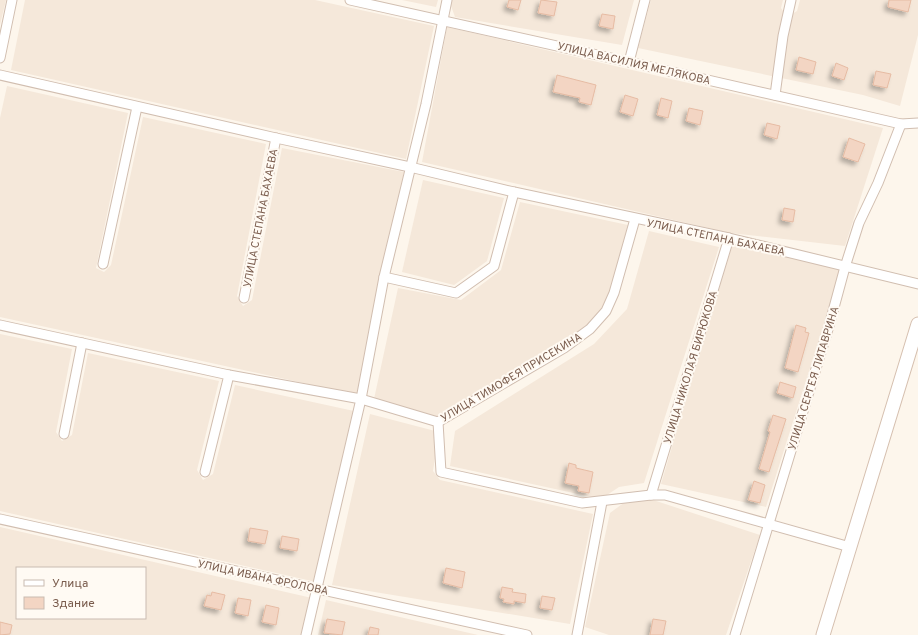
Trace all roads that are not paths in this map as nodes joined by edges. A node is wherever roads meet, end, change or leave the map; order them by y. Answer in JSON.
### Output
{"nodes":[{"id":1,"x":12,"y":0,"type":"edge"},
{"id":2,"x":350,"y":0,"type":"edge"},
{"id":3,"x":447,"y":0,"type":"edge"},
{"id":4,"x":644,"y":0,"type":"edge"},
{"id":5,"x":791,"y":0,"type":"edge"},
{"id":6,"x":442,"y":21,"type":"junction"},
{"id":7,"x":0,"y":58,"type":"edge"},
{"id":8,"x":629,"y":62,"type":"junction"},
{"id":9,"x":0,"y":75,"type":"edge"},
{"id":10,"x":775,"y":95,"type":"junction"},
{"id":11,"x":137,"y":107,"type":"junction"},
{"id":12,"x":901,"y":124,"type":"junction"},
{"id":13,"x":918,"y":124,"type":"edge"},
{"id":14,"x":276,"y":138,"type":"junction"},
{"id":15,"x":410,"y":166,"type":"junction"},
{"id":16,"x":514,"y":192,"type":"junction"},
{"id":17,"x":635,"y":220,"type":"junction"},
{"id":18,"x":729,"y":238,"type":"junction"},
{"id":19,"x":103,"y":264,"type":"dead end"},
{"id":20,"x":845,"y":267,"type":"junction"},
{"id":21,"x":384,"y":277,"type":"junction"},
{"id":22,"x":918,"y":284,"type":"edge"},
{"id":23,"x":244,"y":298,"type":"dead end"},
{"id":24,"x":918,"y":324,"type":"edge"},
{"id":25,"x":0,"y":325,"type":"edge"},
{"id":26,"x":82,"y":343,"type":"junction"},
{"id":27,"x":229,"y":375,"type":"junction"},
{"id":28,"x":361,"y":399,"type":"junction"},
{"id":29,"x":438,"y":422,"type":"junction"},
{"id":30,"x":64,"y":434,"type":"dead end"},
{"id":31,"x":205,"y":472,"type":"dead end"},
{"id":32,"x":650,"y":495,"type":"junction"},
{"id":33,"x":602,"y":502,"type":"junction"},
{"id":34,"x":0,"y":519,"type":"edge"},
{"id":35,"x":768,"y":524,"type":"junction"},
{"id":36,"x":850,"y":547,"type":"junction"},
{"id":37,"x":316,"y":589,"type":"junction"},
{"id":38,"x":306,"y":635,"type":"edge"},
{"id":39,"x":527,"y":635,"type":"edge"},
{"id":40,"x":577,"y":635,"type":"edge"},
{"id":41,"x":735,"y":635,"type":"edge"},
{"id":42,"x":823,"y":635,"type":"edge"}],
"edges":[{"from":1,"to":7,"type":"street"},
{"from":2,"to":6,"type":"street","name":"УЛИЦА ВАСИЛИЯ МЕЛЯКОВА"},
{"from":3,"to":6,"type":"street"},
{"from":4,"to":8,"type":"street"},
{"from":5,"to":10,"type":"street"},
{"from":6,"to":8,"type":"street","name":"УЛИЦА ВАСИЛИЯ МЕЛЯКОВА"},
{"from":6,"to":15,"type":"street"},
{"from":8,"to":10,"type":"street","name":"УЛИЦА ВАСИЛИЯ МЕЛЯКОВА"},
{"from":9,"to":11,"type":"street","name":"УЛИЦА СТЕПАНА БАХАЕВА"},
{"from":10,"to":12,"type":"street","name":"УЛИЦА ВАСИЛИЯ МЕЛЯКОВА"},
{"from":11,"to":14,"type":"street","name":"УЛИЦА СТЕПАНА БАХАЕВА"},
{"from":11,"to":19,"type":"street"},
{"from":12,"to":13,"type":"street","name":"УЛИЦА ВАСИЛИЯ МЕЛЯКОВА"},
{"from":12,"to":20,"type":"street","name":"УЛИЦА СЕРГЕЯ ЛИТАВРИНА"},
{"from":14,"to":15,"type":"street","name":"УЛИЦА СТЕПАНА БАХАЕВА"},
{"from":14,"to":23,"type":"street","name":"УЛИЦА СТЕПАНА БАХАЕВА"},
{"from":15,"to":16,"type":"street","name":"УЛИЦА СТЕПАНА БАХАЕВА"},
{"from":15,"to":21,"type":"street"},
{"from":16,"to":17,"type":"street","name":"УЛИЦА СТЕПАНА БАХАЕВА"},
{"from":16,"to":21,"type":"street"},
{"from":17,"to":18,"type":"street","name":"УЛИЦА СТЕПАНА БАХАЕВА"},
{"from":17,"to":29,"type":"street","name":"УЛИЦА ТИМОФЕЯ ПРИСЕКИНА"},
{"from":18,"to":20,"type":"street","name":"УЛИЦА СТЕПАНА БАХАЕВА"},
{"from":18,"to":32,"type":"street","name":"УЛИЦА НИКОЛАЯ БИРЮКОВА"},
{"from":20,"to":22,"type":"street","name":"УЛИЦА СТЕПАНА БАХАЕВА"},
{"from":20,"to":35,"type":"street","name":"УЛИЦА СЕРГЕЯ ЛИТАВРИНА"},
{"from":21,"to":28,"type":"street"},
{"from":24,"to":36,"type":"main road"},
{"from":25,"to":26,"type":"street","name":"УЛИЦА ТИМОФЕЯ ПРИСЕКИНА"},
{"from":26,"to":27,"type":"street","name":"УЛИЦА ТИМОФЕЯ ПРИСЕКИНА"},
{"from":26,"to":30,"type":"street"},
{"from":27,"to":28,"type":"street","name":"УЛИЦА ТИМОФЕЯ ПРИСЕКИНА"},
{"from":27,"to":31,"type":"street"},
{"from":28,"to":29,"type":"street","name":"УЛИЦА ТИМОФЕЯ ПРИСЕКИНА"},
{"from":28,"to":37,"type":"street"},
{"from":29,"to":33,"type":"street"},
{"from":32,"to":33,"type":"street"},
{"from":32,"to":35,"type":"street"},
{"from":33,"to":40,"type":"street"},
{"from":34,"to":37,"type":"street","name":"УЛИЦА ИВАНА ФРОЛОВА"},
{"from":35,"to":36,"type":"street"},
{"from":35,"to":41,"type":"street","name":"УЛИЦА СЕРГЕЯ ЛИТАВРИНА"},
{"from":36,"to":42,"type":"main road"},
{"from":37,"to":38,"type":"street"},
{"from":37,"to":39,"type":"street","name":"УЛИЦА ИВАНА ФРОЛОВА"}]}
